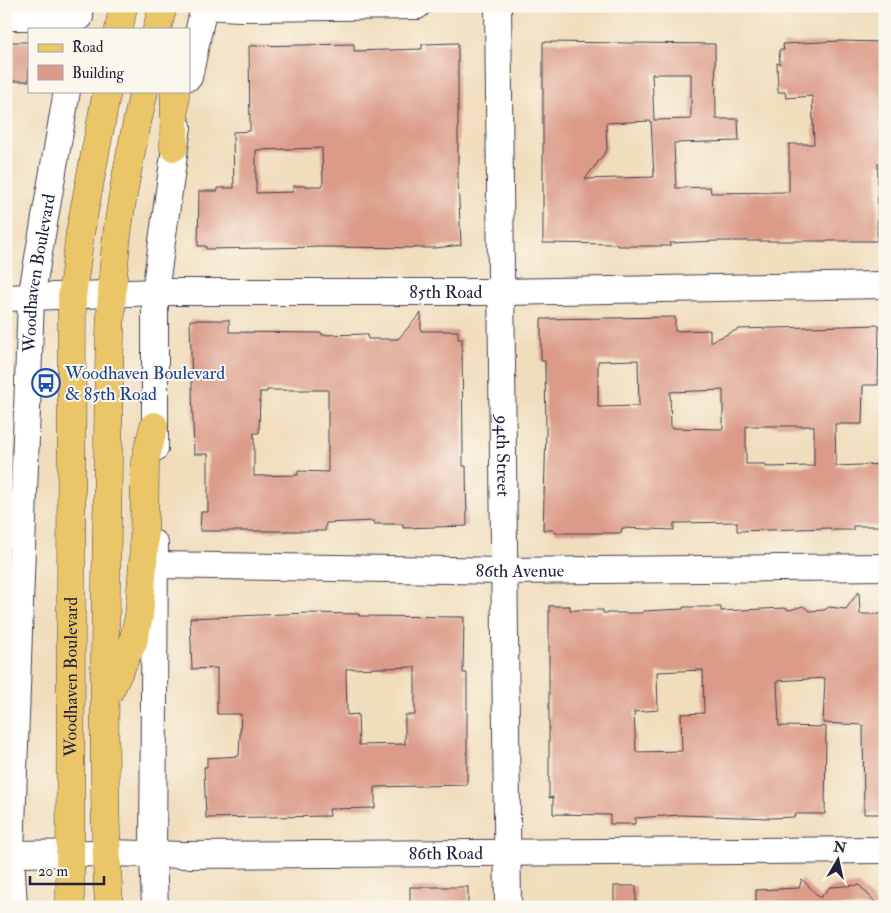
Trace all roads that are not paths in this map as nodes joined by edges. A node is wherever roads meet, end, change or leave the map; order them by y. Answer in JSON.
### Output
{"nodes":[{"id":1,"x":123,"y":6,"type":"edge"},
{"id":2,"x":204,"y":6,"type":"edge"},
{"id":3,"x":417,"y":6,"type":"edge"},
{"id":4,"x":498,"y":6,"type":"edge"},
{"id":5,"x":6,"y":17,"type":"edge"},
{"id":6,"x":80,"y":17,"type":"edge"},
{"id":7,"x":119,"y":28,"type":"edge"},
{"id":8,"x":190,"y":72,"type":"edge"},
{"id":9,"x":67,"y":92,"type":"edge"},
{"id":10,"x":107,"y":92,"type":"edge"},
{"id":11,"x":144,"y":92,"type":"edge"},
{"id":12,"x":174,"y":92,"type":"edge"},
{"id":13,"x":186,"y":92,"type":"edge"},
{"id":14,"x":174,"y":146,"type":"junction"},
{"id":15,"x":885,"y":285,"type":"edge"},
{"id":16,"x":155,"y":292,"type":"junction"},
{"id":17,"x":502,"y":292,"type":"junction"},
{"id":18,"x":112,"y":294,"type":"junction"},
{"id":19,"x":72,"y":297,"type":"junction"},
{"id":20,"x":19,"y":298,"type":"edge"},
{"id":21,"x":154,"y":426,"type":"junction"},
{"id":22,"x":156,"y":565,"type":"junction"},
{"id":23,"x":885,"y":567,"type":"edge"},
{"id":24,"x":504,"y":570,"type":"junction"},
{"id":25,"x":13,"y":573,"type":"edge"},
{"id":26,"x":106,"y":701,"type":"junction"},
{"id":27,"x":885,"y":850,"type":"edge"},
{"id":28,"x":106,"y":853,"type":"junction"},
{"id":29,"x":508,"y":853,"type":"junction"},
{"id":30,"x":9,"y":854,"type":"edge"},
{"id":31,"x":70,"y":854,"type":"junction"},
{"id":32,"x":153,"y":855,"type":"junction"},
{"id":33,"x":14,"y":907,"type":"edge"},
{"id":34,"x":70,"y":907,"type":"edge"},
{"id":35,"x":109,"y":907,"type":"edge"},
{"id":36,"x":155,"y":907,"type":"edge"},
{"id":37,"x":508,"y":907,"type":"edge"}],
"edges":[{"from":1,"to":7,"type":"main road"},
{"from":2,"to":3,"type":"street"},
{"from":2,"to":8,"type":"street"},
{"from":4,"to":17,"type":"street","name":"94th Street"},
{"from":5,"to":6,"type":"street"},
{"from":9,"to":20,"type":"street","name":"Woodhaven Boulevard"},
{"from":10,"to":19,"type":"main road","name":"Woodhaven Boulevard"},
{"from":11,"to":18,"type":"main road","name":"Woodhaven Boulevard"},
{"from":12,"to":14,"type":"main road"},
{"from":13,"to":14,"type":"street"},
{"from":14,"to":16,"type":"street"},
{"from":15,"to":17,"type":"street","name":"85th Road"},
{"from":16,"to":17,"type":"street","name":"85th Road"},
{"from":16,"to":18,"type":"street","name":"85th Road"},
{"from":16,"to":21,"type":"street"},
{"from":17,"to":24,"type":"street","name":"94th Street"},
{"from":18,"to":19,"type":"street","name":"85th Road"},
{"from":18,"to":26,"type":"main road","name":"Woodhaven Boulevard"},
{"from":19,"to":20,"type":"street","name":"85th Road"},
{"from":19,"to":31,"type":"main road","name":"Woodhaven Boulevard"},
{"from":20,"to":25,"type":"street","name":"Woodhaven Boulevard"},
{"from":21,"to":22,"type":"street"},
{"from":21,"to":26,"type":"main road"},
{"from":22,"to":24,"type":"street","name":"86th Avenue"},
{"from":22,"to":32,"type":"street"},
{"from":23,"to":24,"type":"street","name":"86th Avenue"},
{"from":24,"to":29,"type":"street","name":"94th Street"},
{"from":25,"to":30,"type":"street","name":"Woodhaven Boulevard"},
{"from":26,"to":28,"type":"main road","name":"Woodhaven Boulevard"},
{"from":27,"to":29,"type":"street","name":"86th Road"},
{"from":28,"to":31,"type":"street","name":"86th Road"},
{"from":28,"to":32,"type":"street","name":"86th Road"},
{"from":28,"to":35,"type":"main road","name":"Woodhaven Boulevard"},
{"from":29,"to":32,"type":"street","name":"86th Road"},
{"from":29,"to":37,"type":"street","name":"94th Street"},
{"from":30,"to":31,"type":"street","name":"86th Road"},
{"from":30,"to":33,"type":"street","name":"Woodhaven Boulevard"},
{"from":31,"to":34,"type":"main road","name":"Woodhaven Boulevard"},
{"from":32,"to":36,"type":"street"}]}
